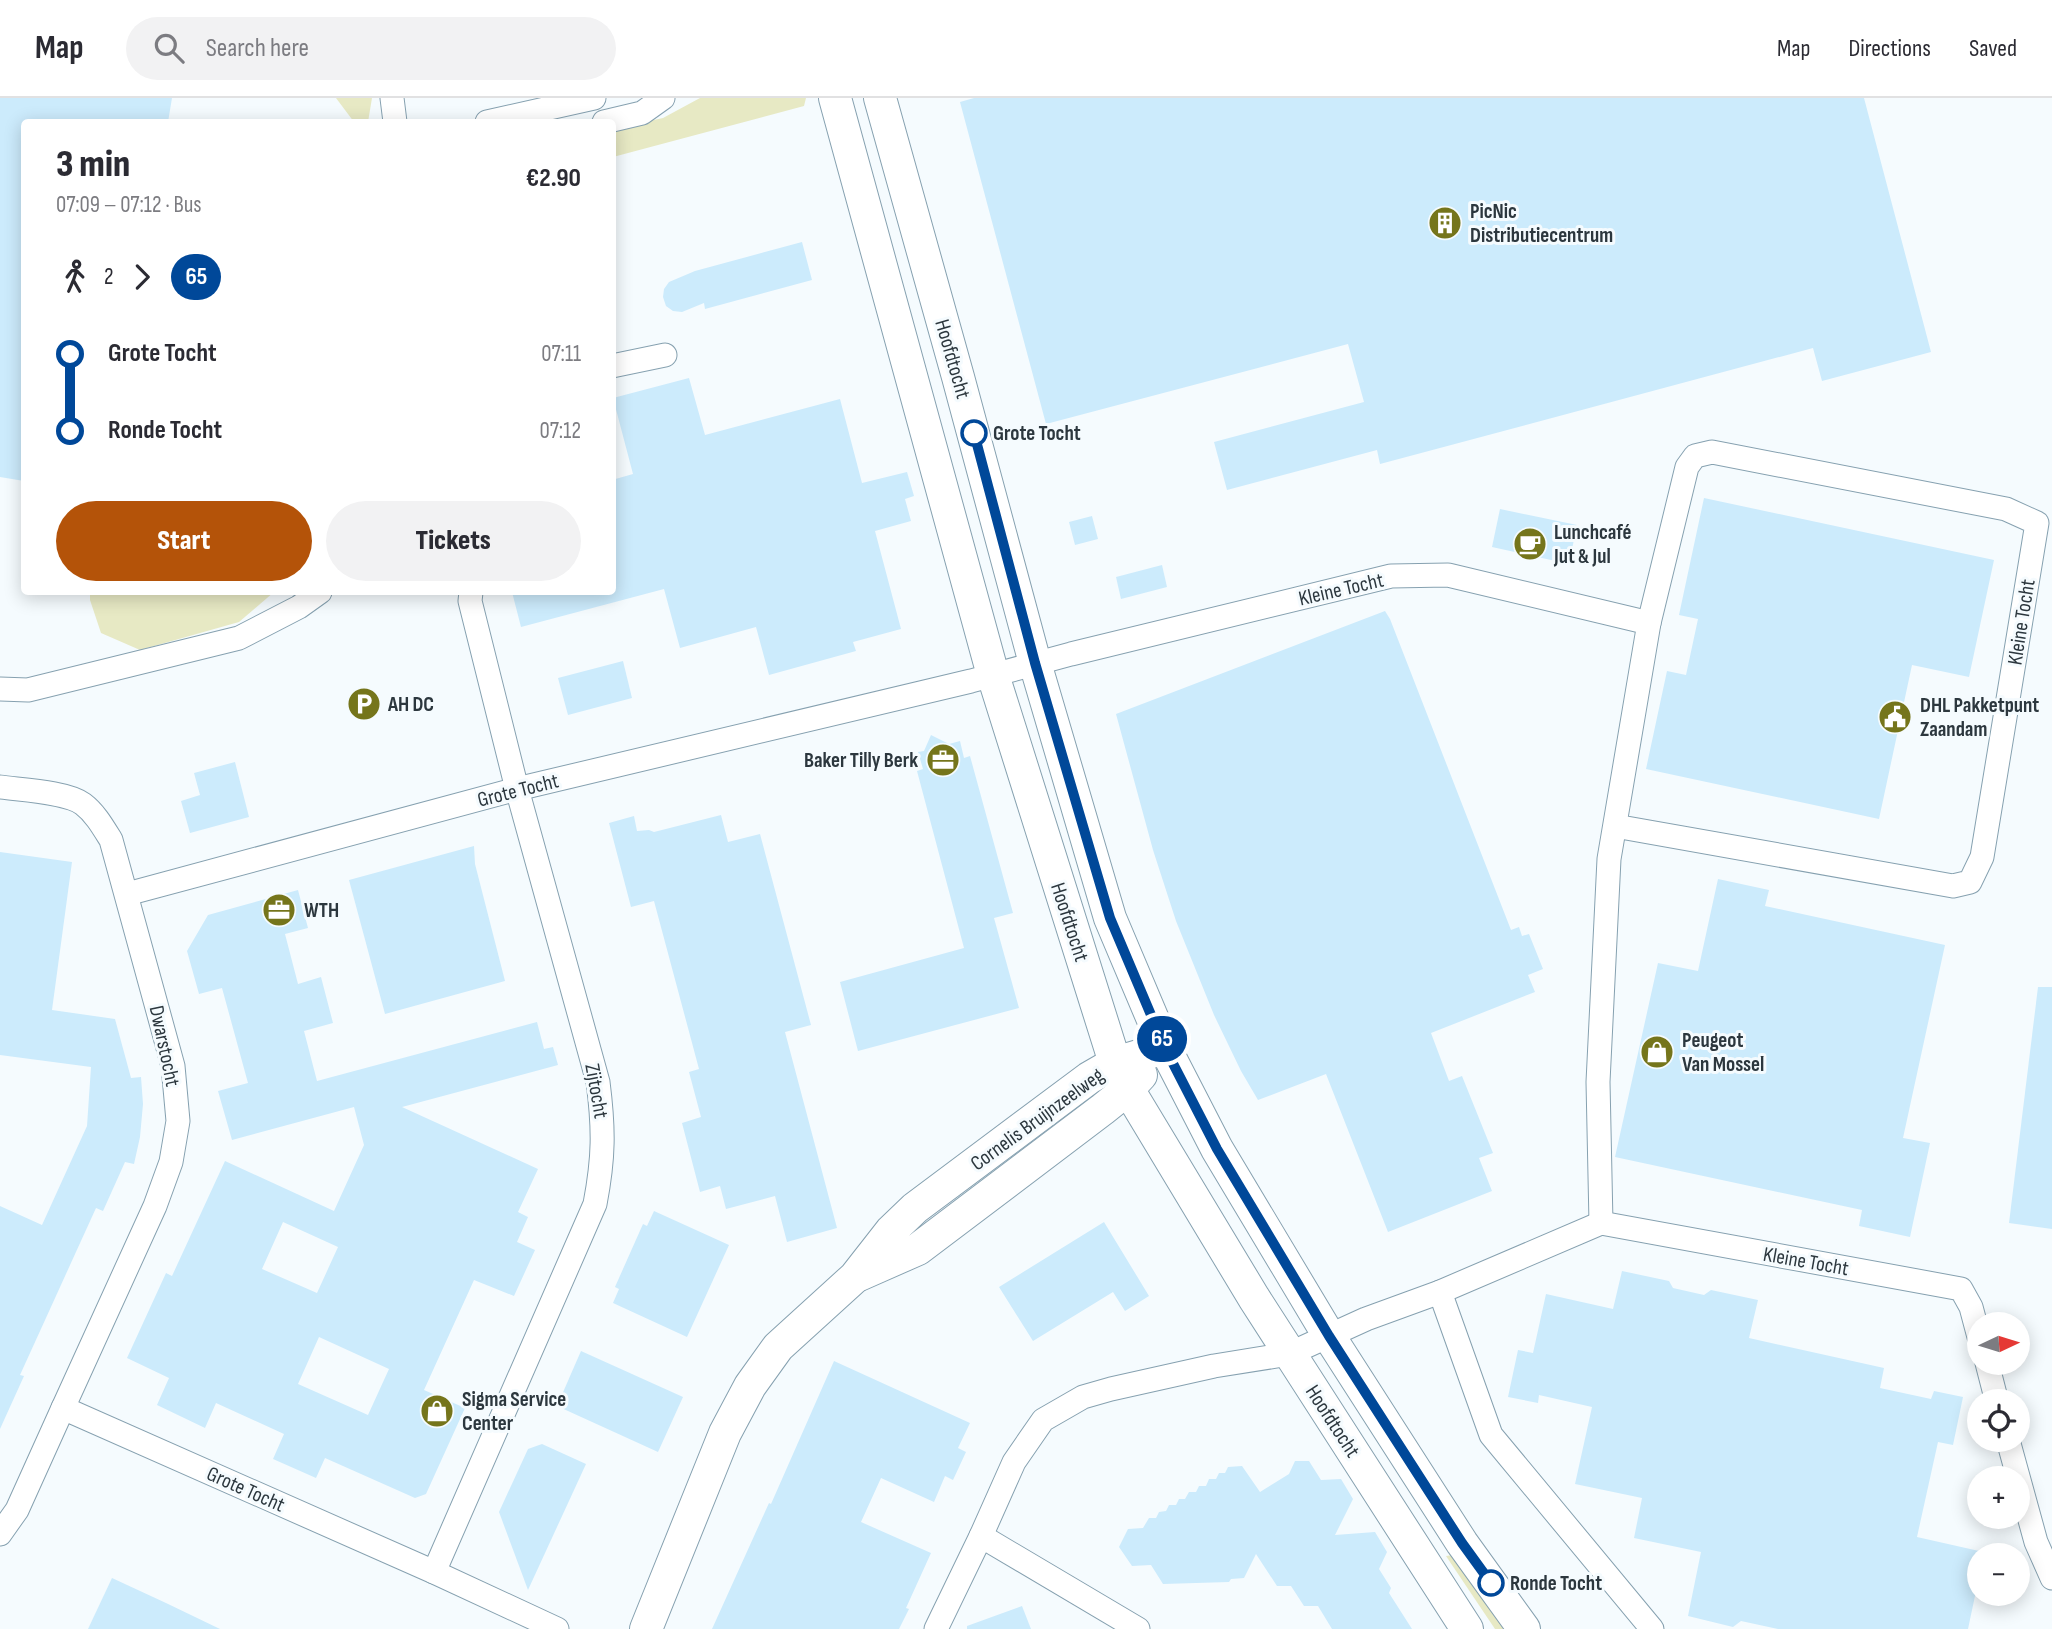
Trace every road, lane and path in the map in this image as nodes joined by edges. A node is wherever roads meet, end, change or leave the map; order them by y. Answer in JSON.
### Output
{"nodes":[{"id":1,"x":392,"y":98,"type":"edge"},
{"id":2,"x":594,"y":98,"type":"edge"},
{"id":3,"x":663,"y":98,"type":"edge"},
{"id":4,"x":835,"y":98,"type":"edge"},
{"id":5,"x":880,"y":98,"type":"edge"},
{"id":6,"x":396,"y":119,"type":"edge"},
{"id":7,"x":500,"y":119,"type":"edge"},
{"id":8,"x":616,"y":119,"type":"edge"},
{"id":9,"x":665,"y":355,"type":"dead end"},
{"id":10,"x":616,"y":365,"type":"edge"},
{"id":11,"x":316,"y":595,"type":"edge"},
{"id":12,"x":471,"y":595,"type":"edge"},
{"id":13,"x":1649,"y":622,"type":"junction"},
{"id":14,"x":1035,"y":663,"type":"junction"},
{"id":15,"x":993,"y":675,"type":"junction"},
{"id":16,"x":0,"y":690,"type":"edge"},
{"id":17,"x":0,"y":787,"type":"edge"},
{"id":18,"x":517,"y":789,"type":"junction"},
{"id":19,"x":1615,"y":826,"type":"junction"},
{"id":20,"x":127,"y":894,"type":"junction"},
{"id":21,"x":1165,"y":1048,"type":"junction"},
{"id":22,"x":1122,"y":1076,"type":"junction"},
{"id":23,"x":1601,"y":1223,"type":"junction"},
{"id":24,"x":1440,"y":1292,"type":"junction"},
{"id":25,"x":1972,"y":1312,"type":"edge"},
{"id":26,"x":1329,"y":1336,"type":"junction"},
{"id":27,"x":1289,"y":1354,"type":"junction"},
{"id":28,"x":63,"y":1408,"type":"junction"},
{"id":29,"x":2011,"y":1452,"type":"edge"},
{"id":30,"x":0,"y":1534,"type":"edge"},
{"id":31,"x":981,"y":1536,"type":"junction"},
{"id":32,"x":434,"y":1572,"type":"junction"},
{"id":33,"x":2052,"y":1578,"type":"edge"},
{"id":34,"x":557,"y":1629,"type":"edge"},
{"id":35,"x":646,"y":1629,"type":"edge"},
{"id":36,"x":936,"y":1629,"type":"edge"},
{"id":37,"x":1138,"y":1629,"type":"edge"},
{"id":38,"x":1467,"y":1629,"type":"edge"},
{"id":39,"x":1524,"y":1629,"type":"edge"},
{"id":40,"x":1652,"y":1629,"type":"edge"}],
"edges":[{"from":1,"to":6,"type":"street"},
{"from":2,"to":7,"type":"street"},
{"from":3,"to":8,"type":"street"},
{"from":4,"to":15,"type":"main road","name":"Hoofdtocht"},
{"from":5,"to":14,"type":"main road","name":"Hoofdtocht"},
{"from":9,"to":10,"type":"street"},
{"from":11,"to":16,"type":"street"},
{"from":12,"to":18,"type":"street","name":"Zijtocht"},
{"from":13,"to":14,"type":"street","name":"Kleine Tocht"},
{"from":13,"to":19,"type":"street","name":"Kleine Tocht"},
{"from":13,"to":19,"type":"street","name":"Kleine Tocht"},
{"from":14,"to":15,"type":"street","name":"Kleine Tocht"},
{"from":14,"to":21,"type":"main road","name":"Hoofdtocht"},
{"from":15,"to":18,"type":"street","name":"Grote Tocht"},
{"from":15,"to":22,"type":"main road","name":"Hoofdtocht"},
{"from":17,"to":20,"type":"street","name":"Dwarstocht"},
{"from":18,"to":20,"type":"street","name":"Grote Tocht"},
{"from":18,"to":32,"type":"street","name":"Zijtocht"},
{"from":19,"to":23,"type":"street","name":"Kleine Tocht"},
{"from":20,"to":28,"type":"street","name":"Dwarstocht"},
{"from":21,"to":22,"type":"main road","name":"Cornelis Bruijnzeelweg"},
{"from":21,"to":26,"type":"main road","name":"Hoofdtocht"},
{"from":22,"to":27,"type":"main road","name":"Hoofdtocht"},
{"from":22,"to":35,"type":"main road","name":"Cornelis Bruijnzeelweg"},
{"from":23,"to":24,"type":"street"},
{"from":23,"to":25,"type":"street","name":"Kleine Tocht"},
{"from":24,"to":26,"type":"street"},
{"from":24,"to":40,"type":"street"},
{"from":26,"to":27,"type":"street"},
{"from":26,"to":39,"type":"main road","name":"Hoofdtocht"},
{"from":27,"to":31,"type":"street"},
{"from":27,"to":38,"type":"main road","name":"Hoofdtocht"},
{"from":28,"to":30,"type":"street"},
{"from":28,"to":32,"type":"street","name":"Grote Tocht"},
{"from":29,"to":33,"type":"street"},
{"from":31,"to":36,"type":"street"},
{"from":31,"to":37,"type":"street"},
{"from":32,"to":34,"type":"street","name":"Grote Tocht"}]}
